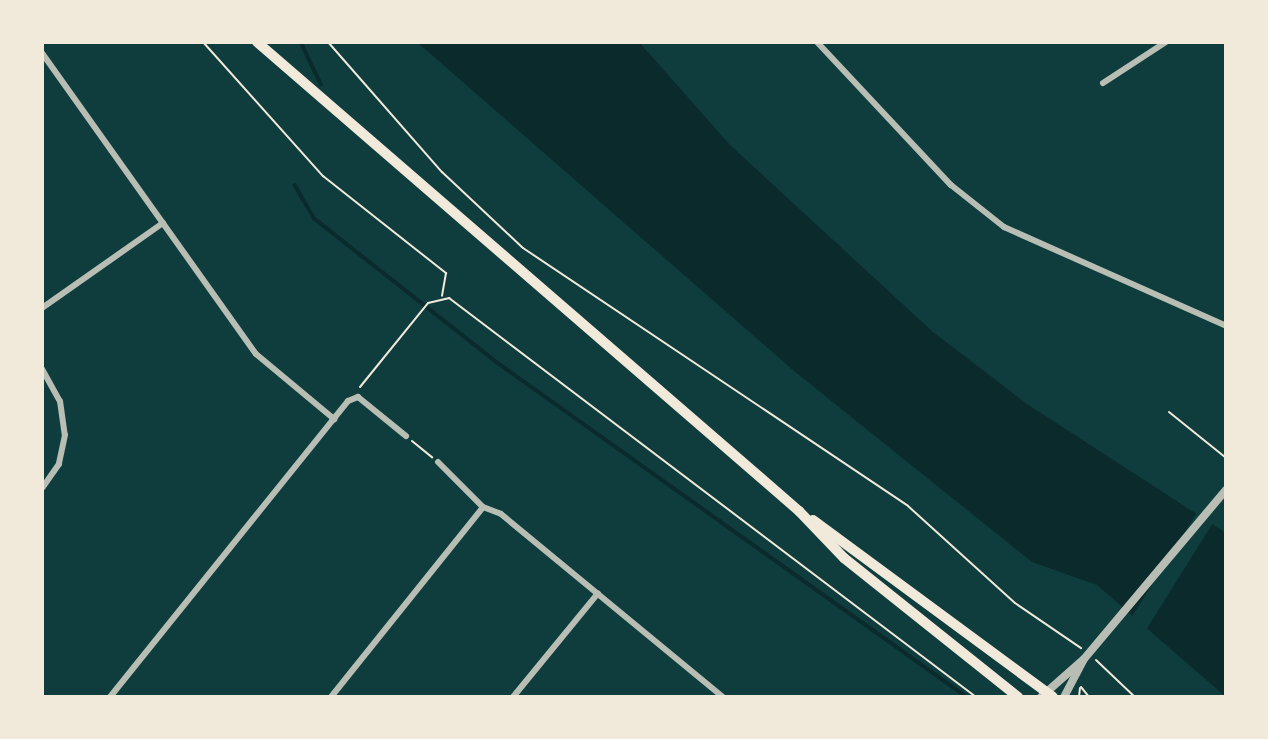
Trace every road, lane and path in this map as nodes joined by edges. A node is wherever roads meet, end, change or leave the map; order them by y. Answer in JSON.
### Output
{"nodes":[{"id":1,"x":203,"y":42,"type":"edge"},
{"id":2,"x":257,"y":42,"type":"edge"},
{"id":3,"x":328,"y":42,"type":"edge"},
{"id":4,"x":817,"y":42,"type":"edge"},
{"id":5,"x":1166,"y":42,"type":"edge"},
{"id":6,"x":42,"y":53,"type":"edge"},
{"id":7,"x":1103,"y":83,"type":"dead end"},
{"id":8,"x":163,"y":223,"type":"junction"},
{"id":9,"x":442,"y":296,"type":"junction"},
{"id":10,"x":42,"y":308,"type":"edge"},
{"id":11,"x":1226,"y":326,"type":"edge"},
{"id":12,"x":42,"y":369,"type":"edge"},
{"id":13,"x":352,"y":398,"type":"junction"},
{"id":14,"x":1169,"y":412,"type":"dead end"},
{"id":15,"x":334,"y":419,"type":"junction"},
{"id":16,"x":406,"y":436,"type":"joint"},
{"id":17,"x":1226,"y":458,"type":"edge"},
{"id":18,"x":438,"y":463,"type":"joint"},
{"id":19,"x":42,"y":488,"type":"edge"},
{"id":20,"x":1226,"y":490,"type":"edge"},
{"id":21,"x":483,"y":507,"type":"junction"},
{"id":22,"x":799,"y":511,"type":"junction"},
{"id":23,"x":598,"y":593,"type":"junction"},
{"id":24,"x":1087,"y":655,"type":"junction"},
{"id":25,"x":1047,"y":695,"type":"edge"},
{"id":26,"x":110,"y":697,"type":"edge"},
{"id":27,"x":331,"y":697,"type":"edge"},
{"id":28,"x":513,"y":697,"type":"edge"},
{"id":29,"x":723,"y":697,"type":"edge"},
{"id":30,"x":976,"y":697,"type":"edge"},
{"id":31,"x":1018,"y":697,"type":"edge"},
{"id":32,"x":1064,"y":697,"type":"edge"},
{"id":33,"x":1079,"y":697,"type":"edge"},
{"id":34,"x":1089,"y":697,"type":"edge"},
{"id":35,"x":1135,"y":697,"type":"edge"}],
"edges":[{"from":1,"to":9,"type":"path"},
{"from":2,"to":22,"type":"highway"},
{"from":3,"to":24,"type":"path"},
{"from":4,"to":11,"type":"street"},
{"from":5,"to":7,"type":"street"},
{"from":6,"to":8,"type":"street"},
{"from":8,"to":10,"type":"street"},
{"from":8,"to":15,"type":"street"},
{"from":9,"to":13,"type":"path"},
{"from":9,"to":30,"type":"path"},
{"from":12,"to":19,"type":"street"},
{"from":13,"to":15,"type":"street"},
{"from":13,"to":16,"type":"street"},
{"from":14,"to":17,"type":"path"},
{"from":15,"to":26,"type":"street"},
{"from":16,"to":18,"type":"path"},
{"from":18,"to":21,"type":"street"},
{"from":20,"to":24,"type":"street"},
{"from":21,"to":23,"type":"street"},
{"from":21,"to":27,"type":"street"},
{"from":22,"to":25,"type":"highway"},
{"from":22,"to":31,"type":"highway"},
{"from":23,"to":28,"type":"street"},
{"from":23,"to":29,"type":"street"},
{"from":24,"to":25,"type":"street"},
{"from":24,"to":32,"type":"street"},
{"from":24,"to":35,"type":"path"},
{"from":33,"to":34,"type":"path"}]}
